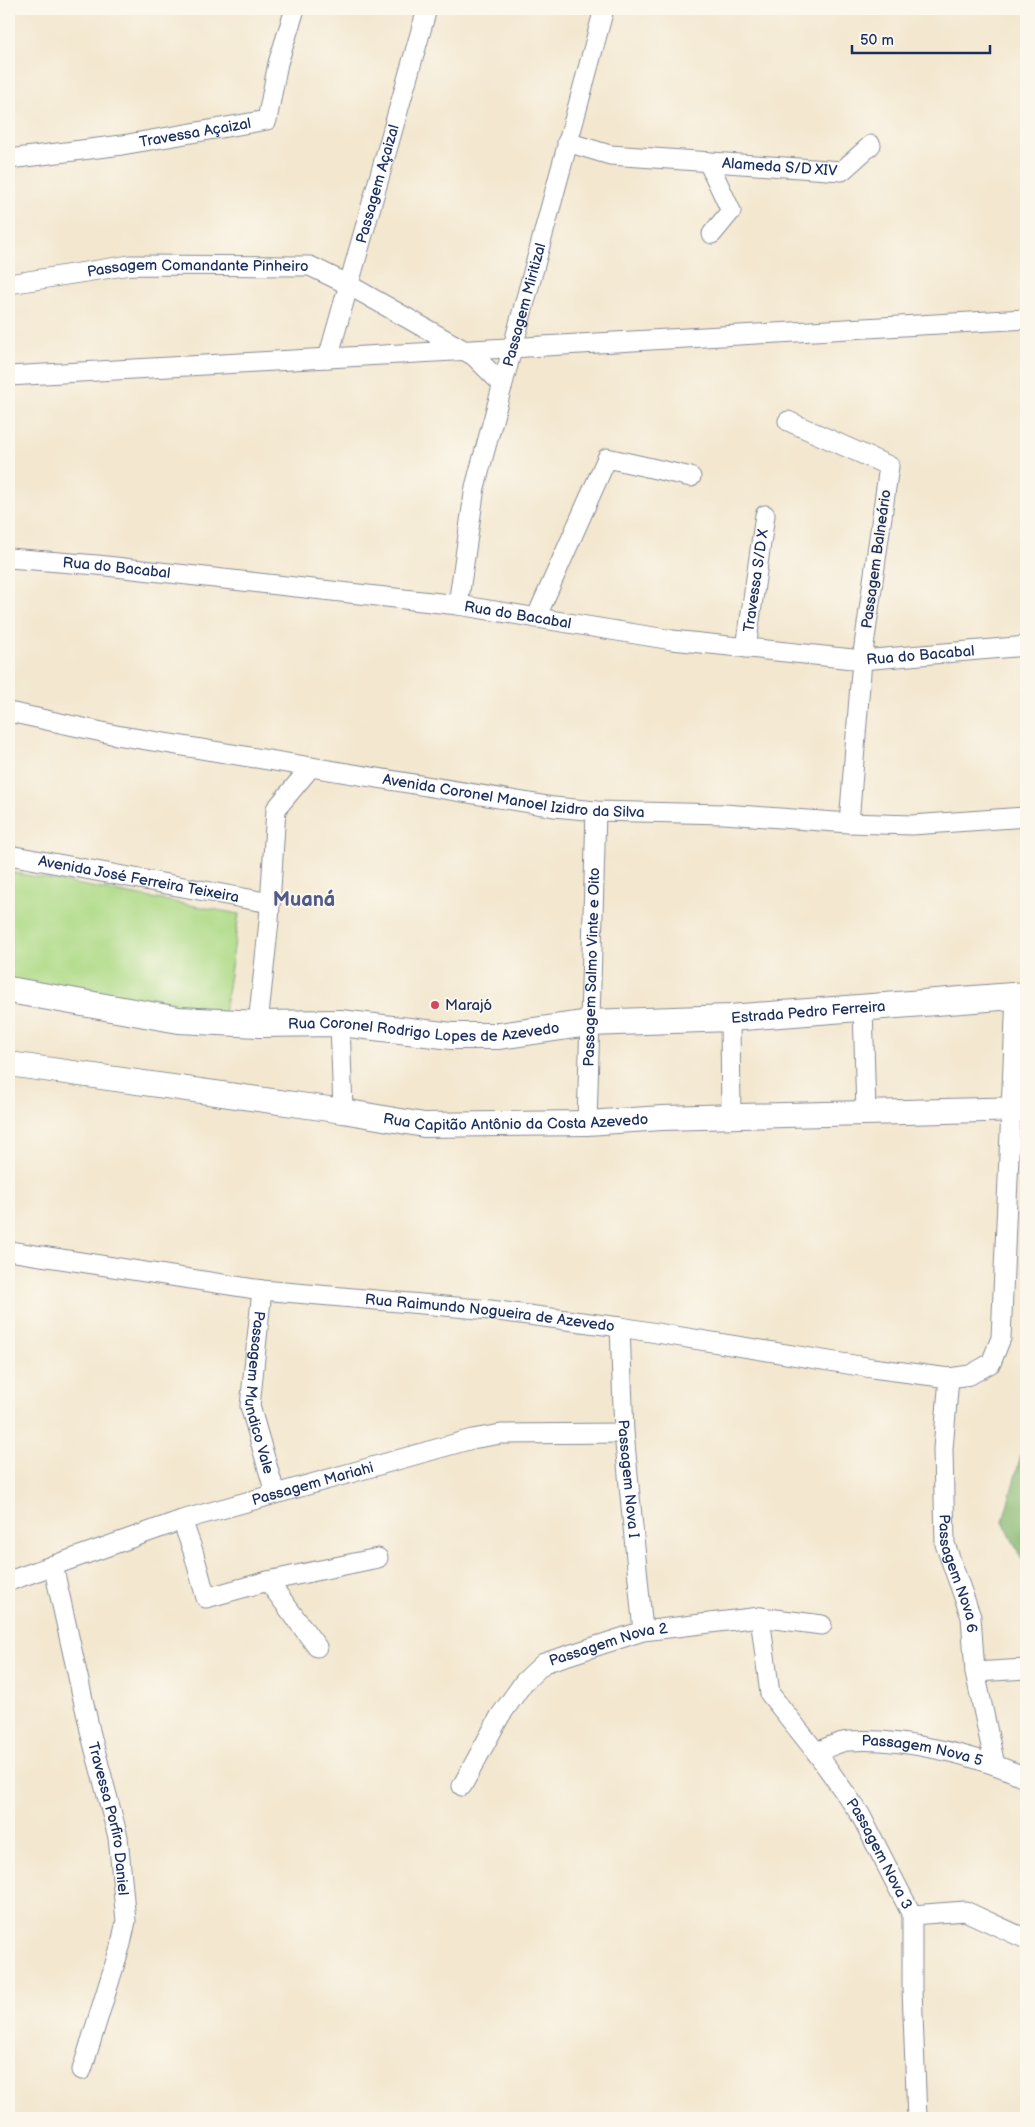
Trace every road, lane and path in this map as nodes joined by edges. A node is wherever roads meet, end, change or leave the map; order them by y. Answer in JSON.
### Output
{"nodes":[{"id":1,"x":295,"y":9,"type":"edge"},
{"id":2,"x":427,"y":9,"type":"edge"},
{"id":3,"x":604,"y":9,"type":"edge"},
{"id":4,"x":567,"y":142,"type":"junction"},
{"id":5,"x":871,"y":145,"type":"dead end"},
{"id":6,"x":9,"y":159,"type":"edge"},
{"id":7,"x":708,"y":162,"type":"junction"},
{"id":8,"x":712,"y":234,"type":"dead end"},
{"id":9,"x":9,"y":284,"type":"edge"},
{"id":10,"x":347,"y":284,"type":"junction"},
{"id":11,"x":1026,"y":320,"type":"edge"},
{"id":12,"x":512,"y":348,"type":"junction"},
{"id":13,"x":465,"y":350,"type":"junction"},
{"id":14,"x":328,"y":358,"type":"junction"},
{"id":15,"x":9,"y":376,"type":"edge"},
{"id":16,"x":503,"y":385,"type":"junction"},
{"id":17,"x":788,"y":421,"type":"dead end"},
{"id":18,"x":691,"y":477,"type":"dead end"},
{"id":19,"x":765,"y":516,"type":"dead end"},
{"id":20,"x":9,"y":558,"type":"edge"},
{"id":21,"x":458,"y":605,"type":"junction"},
{"id":22,"x":536,"y":618,"type":"junction"},
{"id":23,"x":1026,"y":646,"type":"edge"},
{"id":24,"x":746,"y":648,"type":"junction"},
{"id":25,"x":862,"y":660,"type":"junction"},
{"id":26,"x":9,"y":712,"type":"edge"},
{"id":27,"x":311,"y":767,"type":"junction"},
{"id":28,"x":596,"y":811,"type":"junction"},
{"id":29,"x":1026,"y":817,"type":"edge"},
{"id":30,"x":849,"y":823,"type":"junction"},
{"id":31,"x":9,"y":855,"type":"edge"},
{"id":32,"x":270,"y":903,"type":"junction"},
{"id":33,"x":9,"y":990,"type":"edge"},
{"id":34,"x":1021,"y":995,"type":"edge"},
{"id":35,"x":863,"y":1007,"type":"junction"},
{"id":36,"x":730,"y":1018,"type":"junction"},
{"id":37,"x":340,"y":1023,"type":"junction"},
{"id":38,"x":589,"y":1023,"type":"junction"},
{"id":39,"x":258,"y":1024,"type":"junction"},
{"id":40,"x":9,"y":1064,"type":"edge"},
{"id":41,"x":1018,"y":1110,"type":"edge"},
{"id":42,"x":343,"y":1111,"type":"junction"},
{"id":43,"x":866,"y":1113,"type":"junction"},
{"id":44,"x":731,"y":1117,"type":"junction"},
{"id":45,"x":588,"y":1123,"type":"junction"},
{"id":46,"x":9,"y":1251,"type":"edge"},
{"id":47,"x":262,"y":1290,"type":"junction"},
{"id":48,"x":620,"y":1327,"type":"junction"},
{"id":49,"x":950,"y":1378,"type":"junction"},
{"id":50,"x":624,"y":1434,"type":"junction"},
{"id":51,"x":275,"y":1494,"type":"junction"},
{"id":52,"x":182,"y":1520,"type":"junction"},
{"id":53,"x":378,"y":1558,"type":"dead end"},
{"id":54,"x":53,"y":1564,"type":"junction"},
{"id":55,"x":9,"y":1581,"type":"edge"},
{"id":56,"x":268,"y":1581,"type":"junction"},
{"id":57,"x":760,"y":1617,"type":"junction"},
{"id":58,"x":822,"y":1625,"type":"dead end"},
{"id":59,"x":643,"y":1631,"type":"junction"},
{"id":60,"x":316,"y":1647,"type":"dead end"},
{"id":61,"x":1026,"y":1669,"type":"edge"},
{"id":62,"x":975,"y":1672,"type":"junction"},
{"id":63,"x":816,"y":1752,"type":"junction"},
{"id":64,"x":995,"y":1765,"type":"junction"},
{"id":65,"x":1026,"y":1778,"type":"edge"},
{"id":66,"x":462,"y":1786,"type":"dead end"},
{"id":67,"x":912,"y":1915,"type":"junction"},
{"id":68,"x":1026,"y":1939,"type":"edge"},
{"id":69,"x":82,"y":2070,"type":"dead end"},
{"id":70,"x":918,"y":2118,"type":"edge"}],
"edges":[{"from":1,"to":6,"type":"street","name":"Travessa Açaizal"},
{"from":2,"to":10,"type":"street","name":"Passagem Açaizal"},
{"from":3,"to":4,"type":"street","name":"Passagem Miritizal"},
{"from":4,"to":7,"type":"street","name":"Alameda S/D XIV"},
{"from":4,"to":12,"type":"street","name":"Passagem Miritizal"},
{"from":5,"to":7,"type":"street","name":"Alameda S/D XIV"},
{"from":7,"to":8,"type":"street","name":"Alameda S/D XIV"},
{"from":9,"to":10,"type":"street","name":"Passagem Comandante Pinheiro"},
{"from":10,"to":13,"type":"street","name":"Passagem Comandante Pinheiro"},
{"from":10,"to":14,"type":"street","name":"Passagem Açaizal"},
{"from":11,"to":12,"type":"street"},
{"from":12,"to":13,"type":"street"},
{"from":12,"to":16,"type":"street","name":"Passagem Miritizal"},
{"from":13,"to":14,"type":"street"},
{"from":13,"to":16,"type":"street","name":"Passagem Comandante Pinheiro"},
{"from":14,"to":15,"type":"street"},
{"from":16,"to":21,"type":"street","name":"Passagem Miritizal"},
{"from":17,"to":25,"type":"street","name":"Passagem Balneário"},
{"from":18,"to":22,"type":"street"},
{"from":19,"to":24,"type":"street","name":"Travessa S/D X"},
{"from":20,"to":21,"type":"street","name":"Rua do Bacabal"},
{"from":21,"to":22,"type":"street","name":"Rua do Bacabal"},
{"from":22,"to":24,"type":"street","name":"Rua do Bacabal"},
{"from":23,"to":25,"type":"street","name":"Rua do Bacabal"},
{"from":24,"to":25,"type":"street","name":"Rua do Bacabal"},
{"from":25,"to":30,"type":"street","name":"Passagem Balneário"},
{"from":26,"to":27,"type":"street","name":"Avenida Coronel Manoel Izidro da Silva"},
{"from":27,"to":28,"type":"street","name":"Avenida Coronel Manoel Izidro da Silva"},
{"from":27,"to":32,"type":"street"},
{"from":28,"to":30,"type":"street","name":"Avenida Coronel Manoel Izidro da Silva"},
{"from":28,"to":38,"type":"street","name":"Passagem Salmo Vinte e Oito"},
{"from":29,"to":30,"type":"street","name":"Avenida Coronel Manoel Izidro da Silva"},
{"from":31,"to":32,"type":"street","name":"Avenida José Ferreira Teixeira"},
{"from":32,"to":39,"type":"street"},
{"from":33,"to":39,"type":"main road","name":"Rua Coronel Rodrigo Lopes de Azevedo"},
{"from":34,"to":35,"type":"main road","name":"Estrada Pedro Ferreira"},
{"from":34,"to":41,"type":"street"},
{"from":35,"to":36,"type":"main road","name":"Estrada Pedro Ferreira"},
{"from":35,"to":43,"type":"street"},
{"from":36,"to":38,"type":"main road","name":"Estrada Pedro Ferreira"},
{"from":36,"to":44,"type":"street"},
{"from":37,"to":38,"type":"main road","name":"Rua Coronel Rodrigo Lopes de Azevedo"},
{"from":37,"to":39,"type":"main road","name":"Rua Coronel Rodrigo Lopes de Azevedo"},
{"from":37,"to":42,"type":"street"},
{"from":38,"to":45,"type":"street","name":"Passagem Salmo Vinte e Oito"},
{"from":40,"to":42,"type":"street","name":"Rua Capitão Antônio da Costa Azevedo"},
{"from":41,"to":43,"type":"street","name":"Rua Capitão Antônio da Costa Azevedo"},
{"from":41,"to":49,"type":"street","name":"Rua Raimundo Nogueira de Azevedo"},
{"from":42,"to":45,"type":"street","name":"Rua Capitão Antônio da Costa Azevedo"},
{"from":43,"to":44,"type":"street","name":"Rua Capitão Antônio da Costa Azevedo"},
{"from":44,"to":45,"type":"street","name":"Rua Capitão Antônio da Costa Azevedo"},
{"from":46,"to":47,"type":"street","name":"Rua Raimundo Nogueira de Azevedo"},
{"from":47,"to":48,"type":"street","name":"Rua Raimundo Nogueira de Azevedo"},
{"from":47,"to":51,"type":"street","name":"Passagem Mundico Vale"},
{"from":48,"to":49,"type":"street","name":"Rua Raimundo Nogueira de Azevedo"},
{"from":48,"to":50,"type":"street","name":"Passagem Nova I"},
{"from":49,"to":62,"type":"street","name":"Passagem Nova 6"},
{"from":50,"to":51,"type":"street","name":"Passagem Mariahi"},
{"from":50,"to":59,"type":"street","name":"Passagem Nova I"},
{"from":51,"to":52,"type":"street","name":"Passagem Mariahi"},
{"from":52,"to":54,"type":"street","name":"Passagem Mariahi"},
{"from":52,"to":56,"type":"street"},
{"from":53,"to":56,"type":"street"},
{"from":54,"to":55,"type":"street","name":"Passagem Mariahi"},
{"from":54,"to":69,"type":"street","name":"Travessa Porfiro Daniel"},
{"from":56,"to":60,"type":"street"},
{"from":57,"to":58,"type":"street","name":"Passagem Nova 2"},
{"from":57,"to":59,"type":"street","name":"Passagem Nova 2"},
{"from":57,"to":63,"type":"street","name":"Passagem Nova 3"},
{"from":59,"to":66,"type":"street","name":"Passagem Nova 2"},
{"from":61,"to":62,"type":"street"},
{"from":62,"to":64,"type":"street","name":"Passagem Nova 6"},
{"from":63,"to":64,"type":"street","name":"Passagem Nova 5"},
{"from":63,"to":67,"type":"street","name":"Passagem Nova 3"},
{"from":64,"to":65,"type":"street","name":"Passagem Nova 5"},
{"from":67,"to":68,"type":"street"},
{"from":67,"to":70,"type":"street","name":"Passagem Nova 3"}]}
